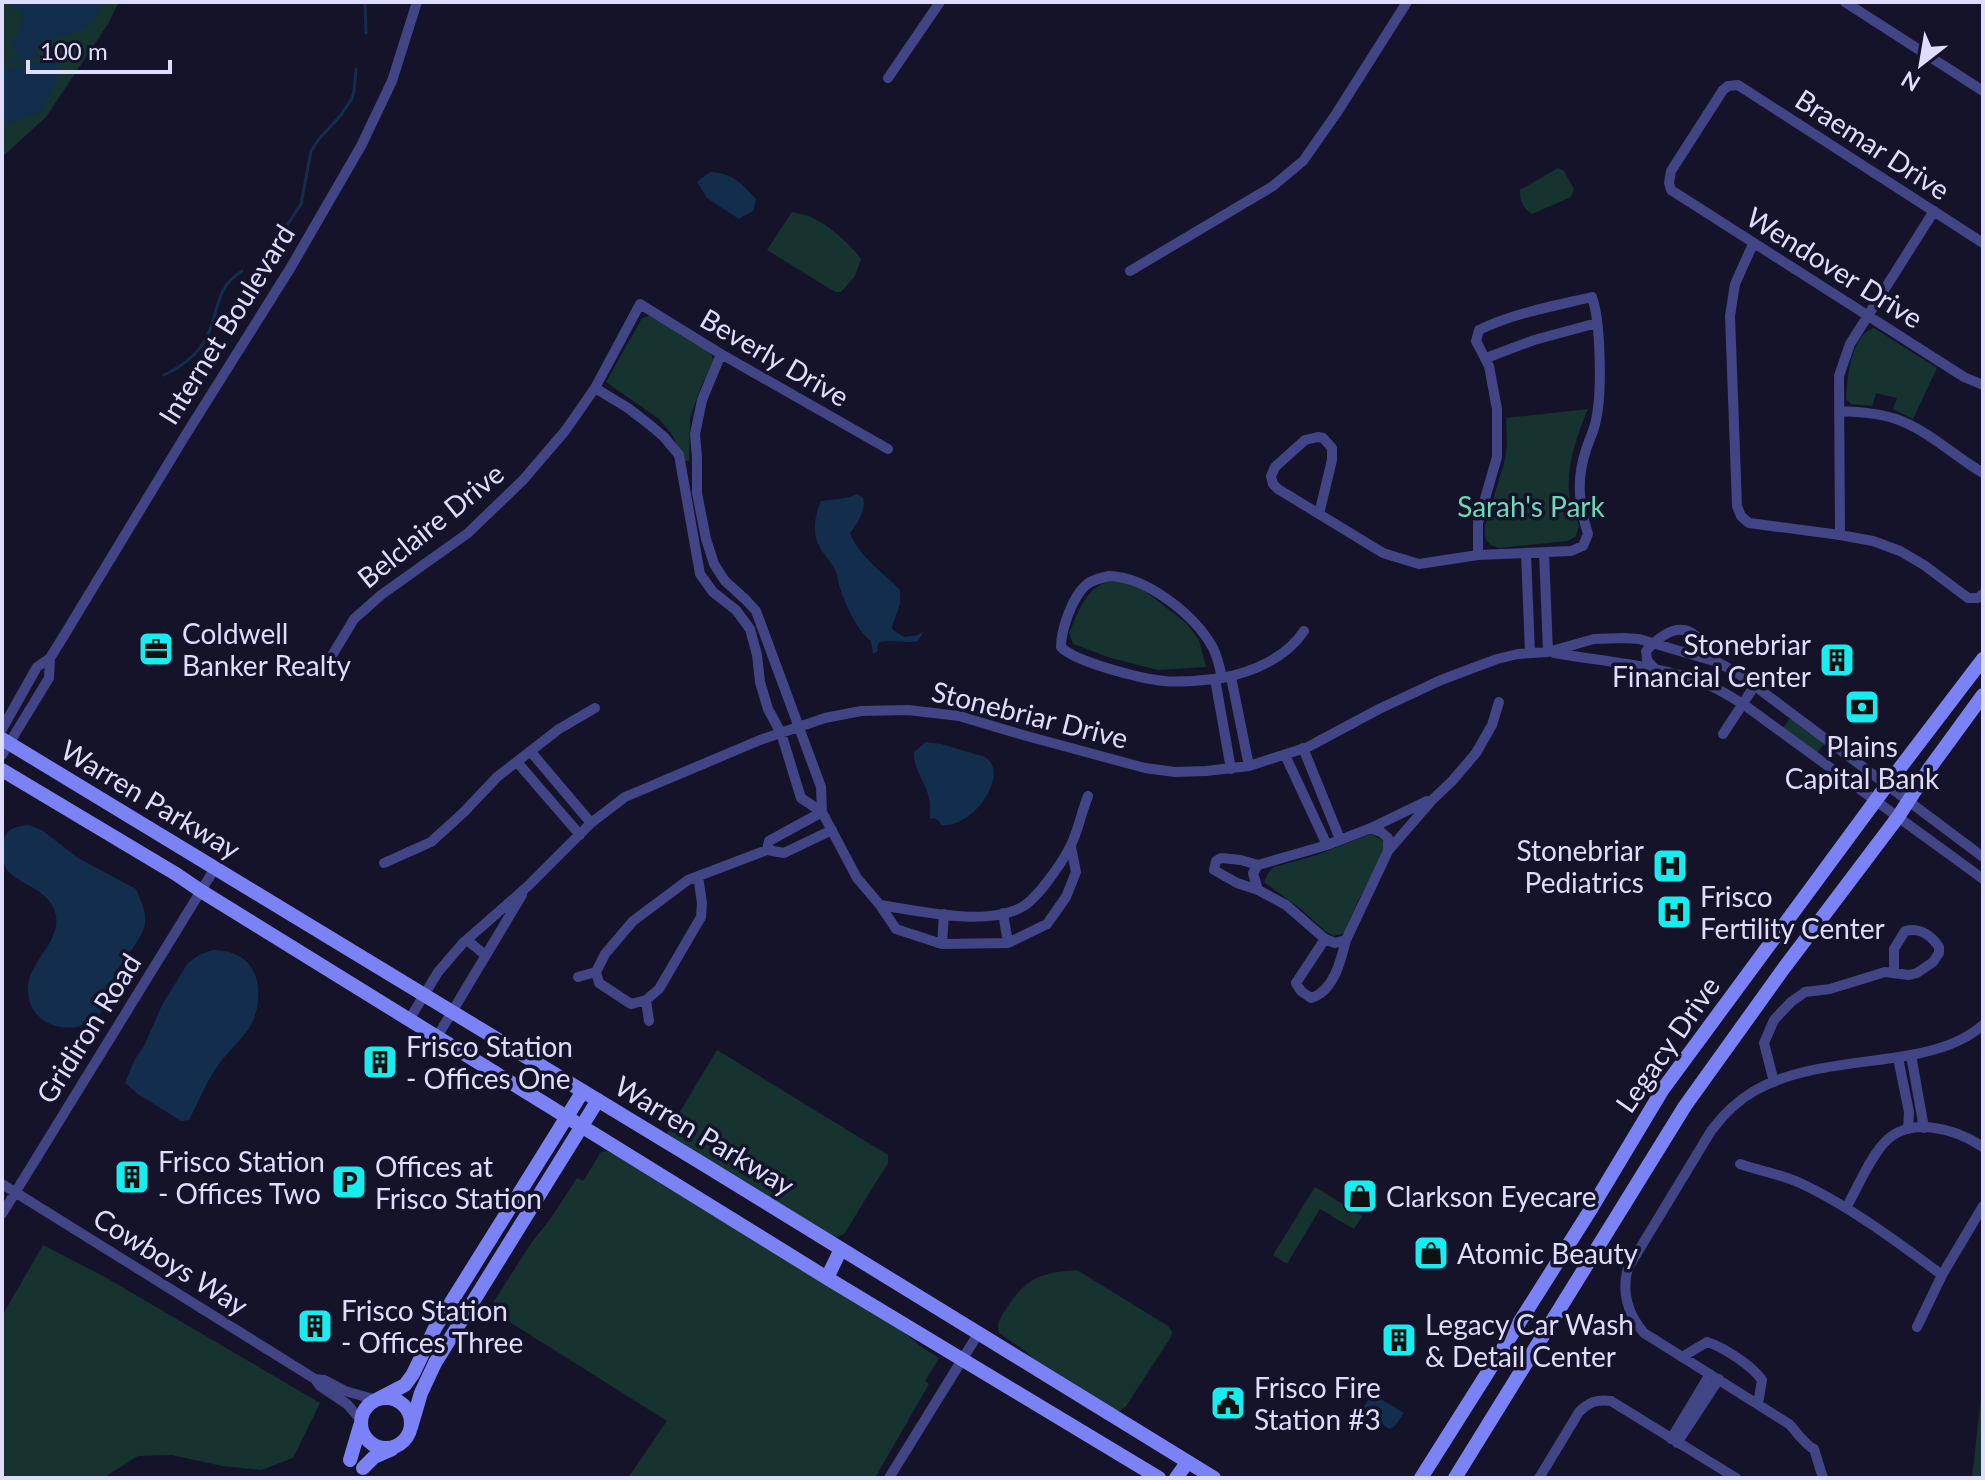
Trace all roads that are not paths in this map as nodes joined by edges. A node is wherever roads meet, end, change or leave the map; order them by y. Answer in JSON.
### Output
{"nodes":[{"id":1,"x":417,"y":2,"type":"edge"},
{"id":2,"x":940,"y":2,"type":"edge"},
{"id":3,"x":1407,"y":2,"type":"edge"},
{"id":4,"x":1845,"y":2,"type":"edge"},
{"id":5,"x":888,"y":78,"type":"dead end"},
{"id":6,"x":1983,"y":91,"type":"edge"},
{"id":7,"x":1669,"y":183,"type":"joint"},
{"id":8,"x":1934,"y":211,"type":"junction"},
{"id":9,"x":1983,"y":243,"type":"edge"},
{"id":10,"x":1753,"y":244,"type":"junction"},
{"id":11,"x":1130,"y":271,"type":"dead end"},
{"id":12,"x":640,"y":304,"type":"joint"},
{"id":13,"x":1866,"y":316,"type":"junction"},
{"id":14,"x":1597,"y":323,"type":"junction"},
{"id":15,"x":721,"y":354,"type":"junction"},
{"id":16,"x":1486,"y":358,"type":"junction"},
{"id":17,"x":1983,"y":385,"type":"edge"},
{"id":18,"x":595,"y":388,"type":"junction"},
{"id":19,"x":1839,"y":411,"type":"junction"},
{"id":20,"x":888,"y":449,"type":"dead end"},
{"id":21,"x":1983,"y":473,"type":"edge"},
{"id":22,"x":1319,"y":514,"type":"junction"},
{"id":23,"x":1840,"y":535,"type":"junction"},
{"id":24,"x":1544,"y":553,"type":"junction"},
{"id":25,"x":1526,"y":554,"type":"junction"},
{"id":26,"x":1478,"y":555,"type":"junction"},
{"id":27,"x":1980,"y":596,"type":"edge"},
{"id":28,"x":1304,"y":631,"type":"dead end"},
{"id":29,"x":1653,"y":643,"type":"junction"},
{"id":30,"x":1548,"y":652,"type":"junction"},
{"id":31,"x":1530,"y":653,"type":"junction"},
{"id":32,"x":50,"y":658,"type":"junction"},
{"id":33,"x":1983,"y":659,"type":"edge"},
{"id":34,"x":328,"y":662,"type":"dead end"},
{"id":35,"x":1717,"y":662,"type":"junction"},
{"id":36,"x":1654,"y":668,"type":"junction"},
{"id":37,"x":1223,"y":678,"type":"junction"},
{"id":38,"x":1755,"y":685,"type":"junction"},
{"id":39,"x":1983,"y":695,"type":"edge"},
{"id":40,"x":1499,"y":702,"type":"dead end"},
{"id":41,"x":1743,"y":704,"type":"junction"},
{"id":42,"x":595,"y":708,"type":"dead end"},
{"id":43,"x":800,"y":727,"type":"junction"},
{"id":44,"x":2,"y":729,"type":"edge"},
{"id":45,"x":781,"y":733,"type":"junction"},
{"id":46,"x":1723,"y":734,"type":"dead end"},
{"id":47,"x":5,"y":746,"type":"edge"},
{"id":48,"x":1303,"y":748,"type":"junction"},
{"id":49,"x":531,"y":752,"type":"junction"},
{"id":50,"x":1285,"y":755,"type":"junction"},
{"id":51,"x":517,"y":762,"type":"junction"},
{"id":52,"x":1249,"y":766,"type":"junction"},
{"id":53,"x":1231,"y":769,"type":"junction"},
{"id":54,"x":2,"y":770,"type":"edge"},
{"id":55,"x":1887,"y":785,"type":"junction"},
{"id":56,"x":1088,"y":796,"type":"dead end"},
{"id":57,"x":1433,"y":799,"type":"junction"},
{"id":58,"x":1908,"y":801,"type":"junction"},
{"id":59,"x":1875,"y":802,"type":"junction"},
{"id":60,"x":822,"y":812,"type":"junction"},
{"id":61,"x":1898,"y":817,"type":"junction"},
{"id":62,"x":591,"y":823,"type":"junction"},
{"id":63,"x":1371,"y":828,"type":"junction"},
{"id":64,"x":832,"y":830,"type":"junction"},
{"id":65,"x":580,"y":835,"type":"junction"},
{"id":66,"x":1340,"y":839,"type":"junction"},
{"id":67,"x":1327,"y":845,"type":"junction"},
{"id":68,"x":1071,"y":847,"type":"junction"},
{"id":69,"x":767,"y":850,"type":"junction"},
{"id":70,"x":1388,"y":851,"type":"junction"},
{"id":71,"x":1983,"y":857,"type":"edge"},
{"id":72,"x":384,"y":863,"type":"dead end"},
{"id":73,"x":1258,"y":865,"type":"junction"},
{"id":74,"x":215,"y":868,"type":"junction"},
{"id":75,"x":698,"y":876,"type":"junction"},
{"id":76,"x":1983,"y":879,"type":"edge"},
{"id":77,"x":528,"y":886,"type":"junction"},
{"id":78,"x":1258,"y":890,"type":"junction"},
{"id":79,"x":201,"y":891,"type":"junction"},
{"id":80,"x":880,"y":905,"type":"junction"},
{"id":81,"x":1003,"y":913,"type":"junction"},
{"id":82,"x":944,"y":914,"type":"junction"},
{"id":83,"x":1325,"y":939,"type":"junction"},
{"id":84,"x":467,"y":940,"type":"junction"},
{"id":85,"x":1346,"y":940,"type":"junction"},
{"id":86,"x":1008,"y":943,"type":"junction"},
{"id":87,"x":942,"y":944,"type":"junction"},
{"id":88,"x":485,"y":955,"type":"junction"},
{"id":89,"x":596,"y":972,"type":"junction"},
{"id":90,"x":1894,"y":972,"type":"junction"},
{"id":91,"x":578,"y":977,"type":"dead end"},
{"id":92,"x":424,"y":995,"type":"junction"},
{"id":93,"x":646,"y":1000,"type":"junction"},
{"id":94,"x":452,"y":1011,"type":"junction"},
{"id":95,"x":409,"y":1020,"type":"junction"},
{"id":96,"x":649,"y":1021,"type":"dead end"},
{"id":97,"x":1983,"y":1025,"type":"edge"},
{"id":98,"x":437,"y":1037,"type":"junction"},
{"id":99,"x":1911,"y":1055,"type":"junction"},
{"id":100,"x":1898,"y":1058,"type":"junction"},
{"id":101,"x":1774,"y":1082,"type":"junction"},
{"id":102,"x":583,"y":1091,"type":"junction"},
{"id":103,"x":598,"y":1100,"type":"junction"},
{"id":104,"x":566,"y":1117,"type":"junction"},
{"id":105,"x":582,"y":1126,"type":"junction"},
{"id":106,"x":1924,"y":1128,"type":"junction"},
{"id":107,"x":1908,"y":1129,"type":"junction"},
{"id":108,"x":1983,"y":1147,"type":"edge"},
{"id":109,"x":1740,"y":1164,"type":"dead end"},
{"id":110,"x":2,"y":1184,"type":"edge"},
{"id":111,"x":15,"y":1192,"type":"junction"},
{"id":112,"x":1983,"y":1206,"type":"edge"},
{"id":113,"x":1846,"y":1208,"type":"junction"},
{"id":114,"x":1591,"y":1209,"type":"junction"},
{"id":115,"x":2,"y":1214,"type":"edge"},
{"id":116,"x":1613,"y":1222,"type":"junction"},
{"id":117,"x":841,"y":1249,"type":"junction"},
{"id":118,"x":1942,"y":1275,"type":"junction"},
{"id":119,"x":827,"y":1278,"type":"junction"},
{"id":120,"x":444,"y":1314,"type":"junction"},
{"id":121,"x":460,"y":1323,"type":"junction"},
{"id":122,"x":1917,"y":1327,"type":"dead end"},
{"id":123,"x":978,"y":1334,"type":"junction"},
{"id":124,"x":1682,"y":1357,"type":"junction"},
{"id":125,"x":963,"y":1360,"type":"junction"},
{"id":126,"x":1489,"y":1371,"type":"junction"},
{"id":127,"x":1714,"y":1377,"type":"junction"},
{"id":128,"x":315,"y":1379,"type":"junction"},
{"id":129,"x":1512,"y":1386,"type":"junction"},
{"id":130,"x":378,"y":1400,"type":"junction"},
{"id":131,"x":1758,"y":1404,"type":"junction"},
{"id":132,"x":361,"y":1421,"type":"junction"},
{"id":133,"x":411,"y":1427,"type":"junction"},
{"id":134,"x":1674,"y":1441,"type":"junction"},
{"id":135,"x":396,"y":1447,"type":"junction"},
{"id":136,"x":1187,"y":1463,"type":"junction"},
{"id":137,"x":889,"y":1478,"type":"edge"},
{"id":138,"x":1159,"y":1478,"type":"edge"},
{"id":139,"x":1176,"y":1478,"type":"edge"},
{"id":140,"x":1214,"y":1478,"type":"edge"},
{"id":141,"x":1421,"y":1478,"type":"edge"},
{"id":142,"x":1455,"y":1478,"type":"edge"},
{"id":143,"x":1539,"y":1478,"type":"edge"},
{"id":144,"x":1736,"y":1478,"type":"edge"},
{"id":145,"x":1823,"y":1478,"type":"edge"}],
"edges":[{"from":1,"to":32,"type":"street","name":"Internet Boulevard"},
{"from":2,"to":5,"type":"street"},
{"from":3,"to":11,"type":"street"},
{"from":4,"to":6,"type":"street"},
{"from":7,"to":8,"type":"street","name":"Braemar Drive"},
{"from":7,"to":10,"type":"street","name":"Wendover Drive"},
{"from":8,"to":9,"type":"street","name":"Braemar Drive"},
{"from":8,"to":13,"type":"street"},
{"from":10,"to":13,"type":"street","name":"Wendover Drive"},
{"from":10,"to":23,"type":"street"},
{"from":12,"to":15,"type":"street","name":"Beverly Drive"},
{"from":12,"to":18,"type":"street","name":"Belclaire Drive"},
{"from":13,"to":17,"type":"street","name":"Wendover Drive"},
{"from":13,"to":19,"type":"street"},
{"from":14,"to":16,"type":"street"},
{"from":14,"to":16,"type":"street"},
{"from":14,"to":24,"type":"street"},
{"from":15,"to":20,"type":"street","name":"Beverly Drive"},
{"from":15,"to":43,"type":"street"},
{"from":16,"to":26,"type":"street"},
{"from":18,"to":34,"type":"street","name":"Belclaire Drive"},
{"from":18,"to":45,"type":"street"},
{"from":19,"to":21,"type":"street"},
{"from":19,"to":23,"type":"street"},
{"from":22,"to":22,"type":"street"},
{"from":22,"to":26,"type":"street"},
{"from":23,"to":27,"type":"street"},
{"from":24,"to":25,"type":"street"},
{"from":24,"to":30,"type":"street"},
{"from":25,"to":26,"type":"street"},
{"from":25,"to":31,"type":"street"},
{"from":28,"to":37,"type":"street"},
{"from":29,"to":30,"type":"street","name":"Stonebriar Drive"},
{"from":29,"to":35,"type":"street","name":"Stonebriar Drive"},
{"from":29,"to":35,"type":"street","name":"Stonebriar Drive"},
{"from":29,"to":36,"type":"street"},
{"from":30,"to":31,"type":"street","name":"Stonebriar Drive"},
{"from":30,"to":36,"type":"street","name":"Stonebriar Drive"},
{"from":31,"to":48,"type":"street","name":"Stonebriar Drive"},
{"from":32,"to":44,"type":"street","name":"Internet Boulevard"},
{"from":32,"to":47,"type":"street","name":"Internet Boulevard"},
{"from":33,"to":55,"type":"main road","name":"Legacy Drive"},
{"from":35,"to":38,"type":"street","name":"Stonebriar Drive"},
{"from":36,"to":41,"type":"street","name":"Stonebriar Drive"},
{"from":37,"to":37,"type":"street"},
{"from":37,"to":52,"type":"street"},
{"from":37,"to":53,"type":"street"},
{"from":38,"to":41,"type":"street"},
{"from":38,"to":55,"type":"street","name":"Stonebriar Drive"},
{"from":39,"to":58,"type":"main road","name":"Legacy Drive"},
{"from":40,"to":57,"type":"street"},
{"from":41,"to":46,"type":"street"},
{"from":41,"to":59,"type":"street","name":"Stonebriar Drive"},
{"from":42,"to":49,"type":"street"},
{"from":43,"to":45,"type":"street","name":"Stonebriar Drive"},
{"from":43,"to":53,"type":"street","name":"Stonebriar Drive"},
{"from":43,"to":60,"type":"street"},
{"from":45,"to":60,"type":"street"},
{"from":45,"to":62,"type":"street","name":"Stonebriar Drive"},
{"from":47,"to":74,"type":"main road","name":"Warren Parkway"},
{"from":48,"to":50,"type":"street","name":"Stonebriar Drive"},
{"from":48,"to":66,"type":"street"},
{"from":49,"to":51,"type":"street"},
{"from":49,"to":62,"type":"street"},
{"from":50,"to":52,"type":"street","name":"Stonebriar Drive"},
{"from":50,"to":67,"type":"street"},
{"from":51,"to":65,"type":"street"},
{"from":51,"to":72,"type":"street"},
{"from":52,"to":53,"type":"street","name":"Stonebriar Drive"},
{"from":54,"to":79,"type":"main road","name":"Warren Parkway"},
{"from":55,"to":58,"type":"street","name":"Stonebriar Drive"},
{"from":55,"to":59,"type":"main road","name":"Legacy Drive"},
{"from":56,"to":68,"type":"street"},
{"from":57,"to":63,"type":"street"},
{"from":57,"to":70,"type":"street"},
{"from":58,"to":61,"type":"main road","name":"Legacy Drive"},
{"from":58,"to":71,"type":"street","name":"Stonebriar Drive"},
{"from":59,"to":61,"type":"street","name":"Stonebriar Drive"},
{"from":59,"to":114,"type":"main road","name":"Legacy Drive"},
{"from":60,"to":64,"type":"street"},
{"from":60,"to":69,"type":"street"},
{"from":61,"to":76,"type":"street","name":"Stonebriar Drive"},
{"from":61,"to":116,"type":"main road","name":"Legacy Drive"},
{"from":62,"to":65,"type":"street","name":"Stonebriar Drive"},
{"from":63,"to":66,"type":"street"},
{"from":63,"to":70,"type":"street"},
{"from":64,"to":69,"type":"street"},
{"from":64,"to":80,"type":"street"},
{"from":65,"to":77,"type":"street","name":"Stonebriar Drive"},
{"from":66,"to":67,"type":"street"},
{"from":67,"to":73,"type":"street"},
{"from":68,"to":81,"type":"street"},
{"from":68,"to":86,"type":"street"},
{"from":69,"to":75,"type":"street"},
{"from":70,"to":85,"type":"street"},
{"from":73,"to":78,"type":"street"},
{"from":73,"to":78,"type":"street"},
{"from":74,"to":79,"type":"street","name":"Gridiron Road"},
{"from":74,"to":92,"type":"main road","name":"Warren Parkway"},
{"from":75,"to":89,"type":"street"},
{"from":75,"to":93,"type":"street"},
{"from":77,"to":84,"type":"street","name":"Stonebriar Drive"},
{"from":77,"to":88,"type":"street","name":"Stonebriar Drive"},
{"from":78,"to":83,"type":"street"},
{"from":79,"to":95,"type":"main road","name":"Warren Parkway"},
{"from":79,"to":111,"type":"street","name":"Gridiron Road"},
{"from":80,"to":82,"type":"street"},
{"from":80,"to":87,"type":"street"},
{"from":81,"to":82,"type":"street"},
{"from":81,"to":86,"type":"street"},
{"from":82,"to":87,"type":"street"},
{"from":83,"to":85,"type":"street"},
{"from":83,"to":85,"type":"street"},
{"from":84,"to":88,"type":"street"},
{"from":84,"to":92,"type":"street","name":"Stonebriar Drive"},
{"from":86,"to":87,"type":"street"},
{"from":88,"to":94,"type":"street","name":"Stonebriar Drive"},
{"from":89,"to":91,"type":"street"},
{"from":89,"to":93,"type":"street"},
{"from":90,"to":90,"type":"street"},
{"from":90,"to":101,"type":"street"},
{"from":92,"to":94,"type":"main road","name":"Warren Parkway"},
{"from":92,"to":95,"type":"street","name":"Stonebriar Drive"},
{"from":93,"to":96,"type":"street"},
{"from":94,"to":98,"type":"street","name":"Stonebriar Drive"},
{"from":94,"to":102,"type":"main road","name":"Warren Parkway"},
{"from":95,"to":98,"type":"main road","name":"Warren Parkway"},
{"from":97,"to":99,"type":"street"},
{"from":98,"to":104,"type":"main road","name":"Warren Parkway"},
{"from":99,"to":100,"type":"street"},
{"from":99,"to":106,"type":"street"},
{"from":100,"to":101,"type":"street"},
{"from":100,"to":107,"type":"street"},
{"from":101,"to":124,"type":"street"},
{"from":102,"to":103,"type":"main road","name":"Warren Parkway"},
{"from":102,"to":104,"type":"main road"},
{"from":103,"to":105,"type":"main road"},
{"from":103,"to":117,"type":"main road","name":"Warren Parkway"},
{"from":104,"to":105,"type":"main road","name":"Warren Parkway"},
{"from":104,"to":120,"type":"main road"},
{"from":105,"to":119,"type":"main road","name":"Warren Parkway"},
{"from":105,"to":121,"type":"main road"},
{"from":106,"to":107,"type":"street"},
{"from":106,"to":108,"type":"street"},
{"from":107,"to":113,"type":"street"},
{"from":109,"to":113,"type":"street"},
{"from":110,"to":111,"type":"street","name":"Cowboys Way"},
{"from":111,"to":115,"type":"street","name":"Gridiron Road"},
{"from":111,"to":128,"type":"street","name":"Cowboys Way"},
{"from":112,"to":118,"type":"street"},
{"from":113,"to":118,"type":"street"},
{"from":114,"to":116,"type":"main road"},
{"from":114,"to":126,"type":"main road","name":"Legacy Drive"},
{"from":116,"to":129,"type":"main road","name":"Legacy Drive"},
{"from":117,"to":119,"type":"main road"},
{"from":117,"to":123,"type":"main road","name":"Warren Parkway"},
{"from":118,"to":122,"type":"street"},
{"from":119,"to":125,"type":"main road","name":"Warren Parkway"},
{"from":120,"to":121,"type":"main road"},
{"from":120,"to":130,"type":"main road"},
{"from":121,"to":133,"type":"main road"},
{"from":123,"to":125,"type":"street"},
{"from":123,"to":136,"type":"main road","name":"Warren Parkway"},
{"from":124,"to":127,"type":"street"},
{"from":124,"to":131,"type":"street"},
{"from":125,"to":137,"type":"street"},
{"from":125,"to":138,"type":"main road","name":"Warren Parkway"},
{"from":126,"to":129,"type":"main road"},
{"from":126,"to":141,"type":"main road","name":"Legacy Drive"},
{"from":127,"to":131,"type":"street"},
{"from":127,"to":134,"type":"street"},
{"from":128,"to":130,"type":"street","name":"Cowboys Way"},
{"from":128,"to":132,"type":"street","name":"Cowboys Way"},
{"from":129,"to":142,"type":"main road","name":"Legacy Drive"},
{"from":130,"to":132,"type":"main road"},
{"from":130,"to":133,"type":"main road"},
{"from":131,"to":145,"type":"street"},
{"from":132,"to":135,"type":"main road"},
{"from":132,"to":135,"type":"main road"},
{"from":133,"to":135,"type":"main road"},
{"from":134,"to":143,"type":"street"},
{"from":134,"to":144,"type":"street"},
{"from":136,"to":139,"type":"main road"},
{"from":136,"to":140,"type":"main road","name":"Warren Parkway"}]}
